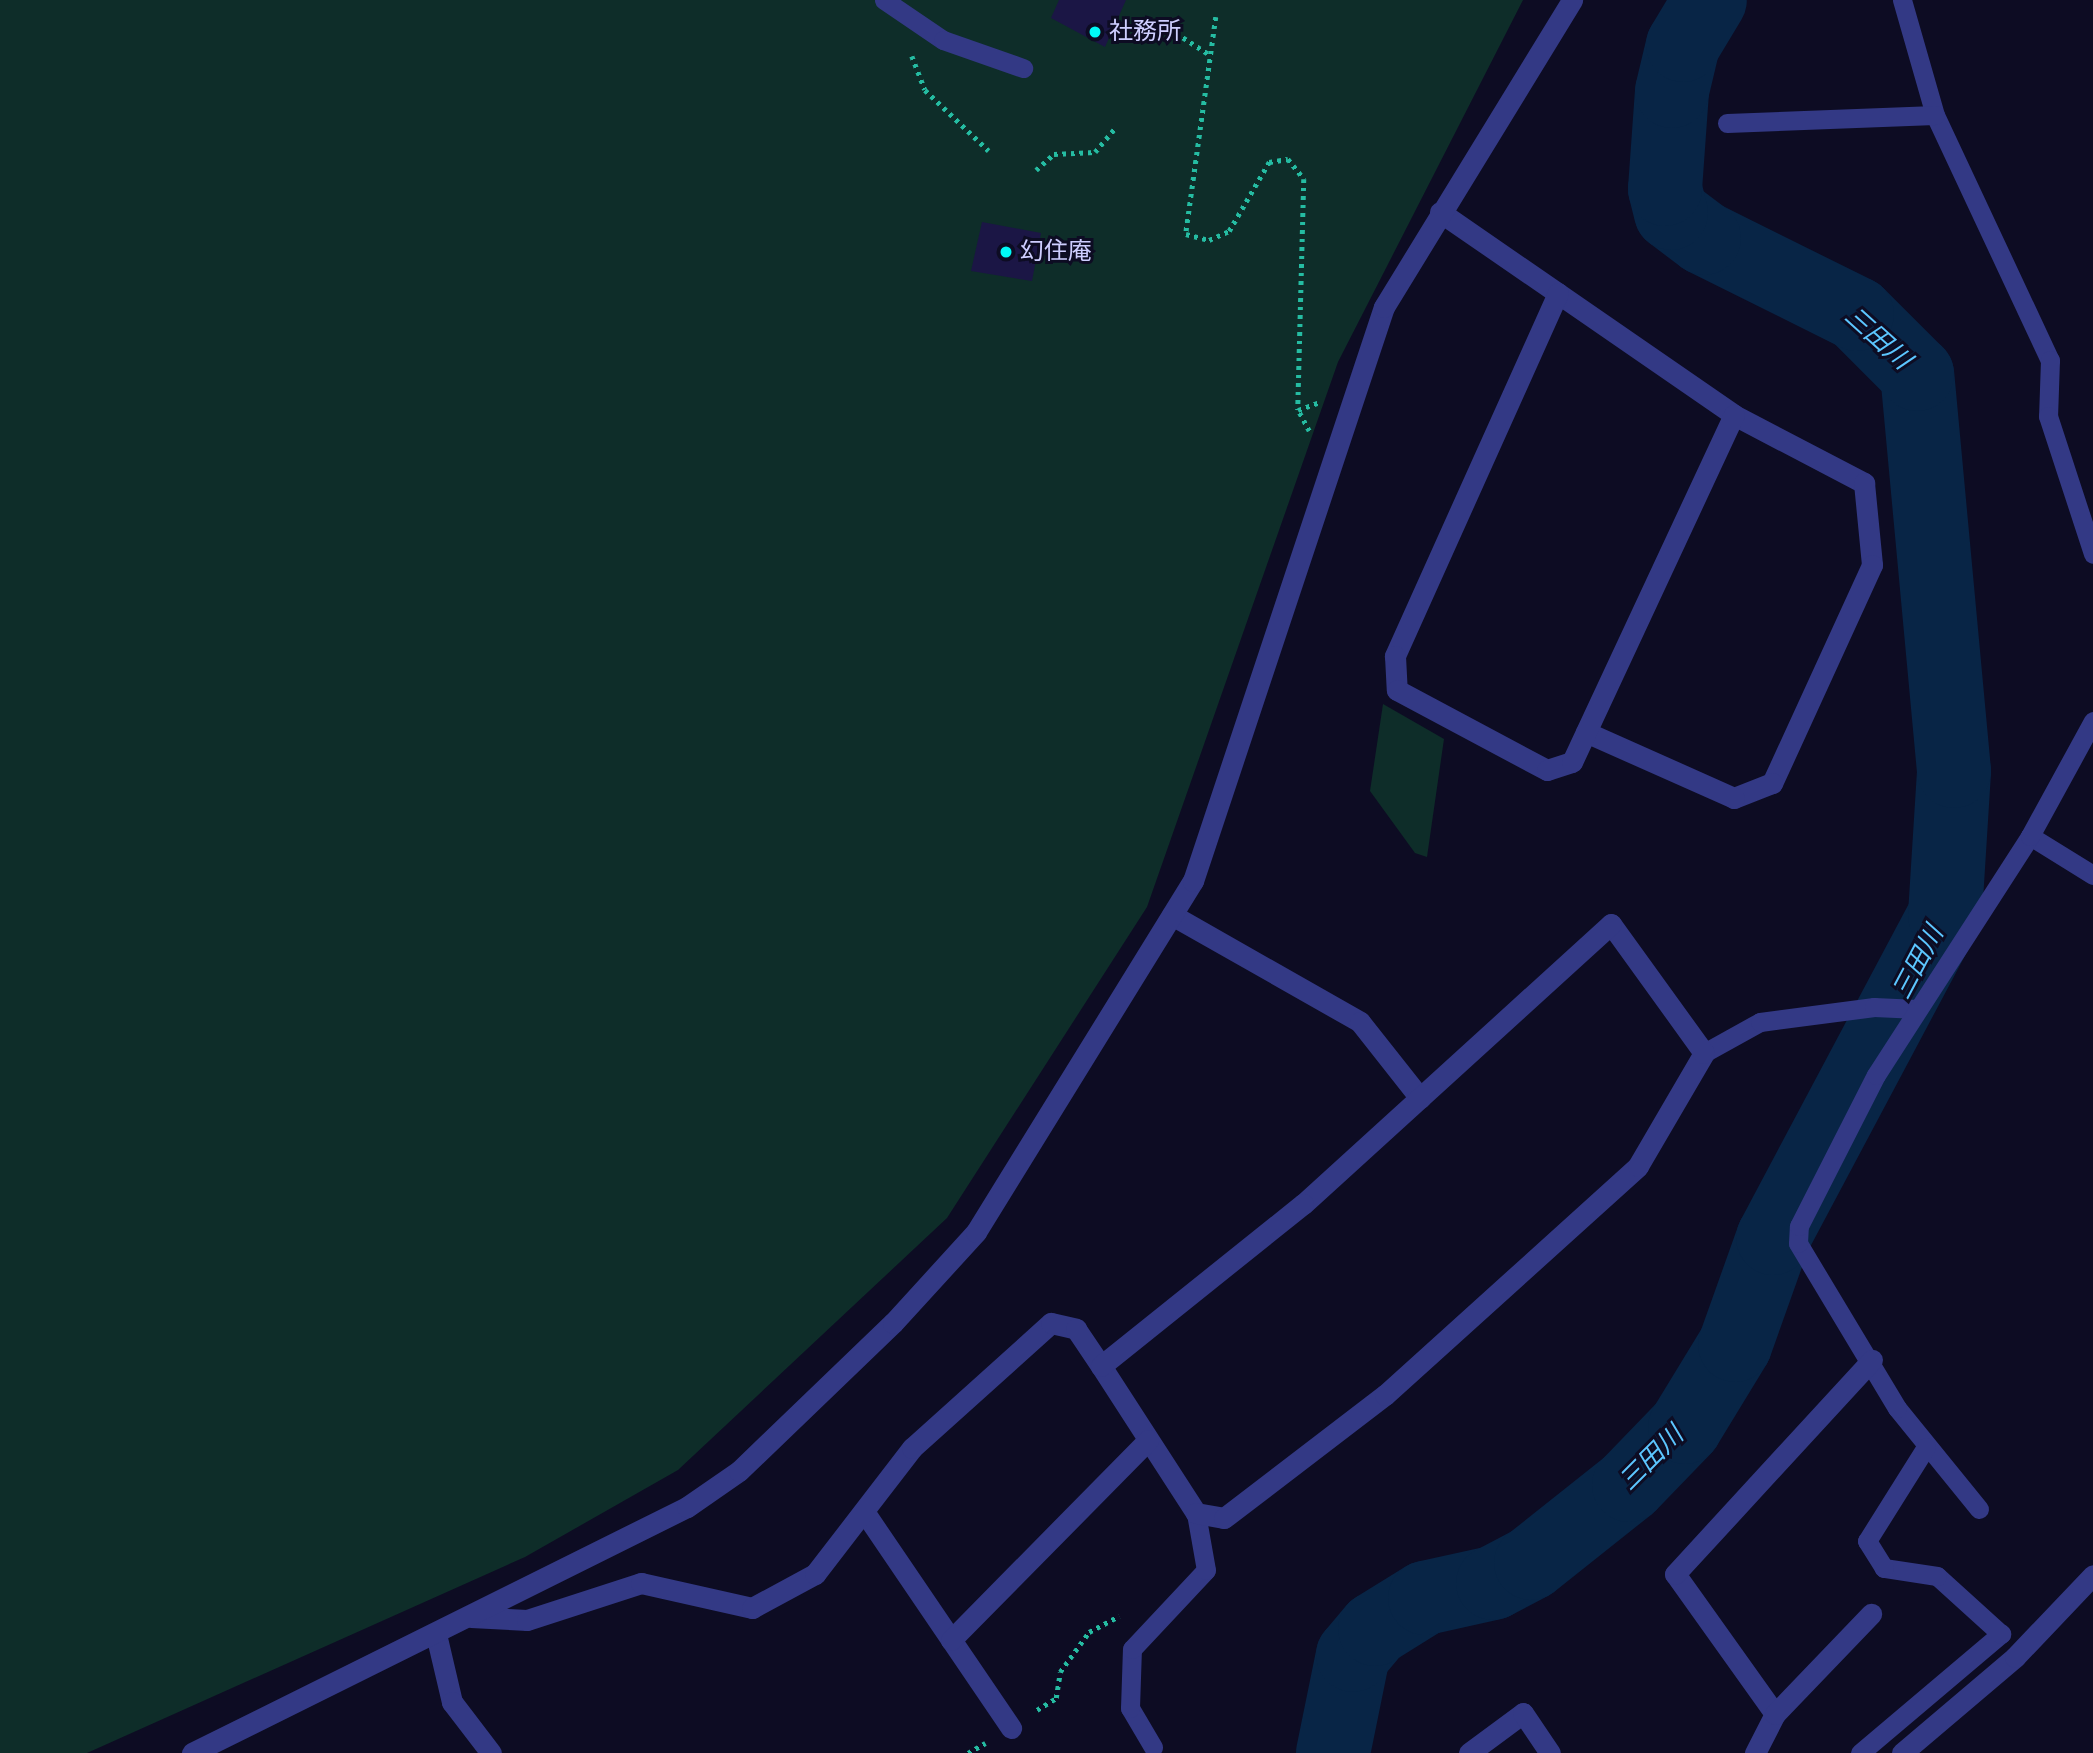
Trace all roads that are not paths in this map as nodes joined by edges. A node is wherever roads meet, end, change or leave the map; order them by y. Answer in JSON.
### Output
{"nodes":[{"id":1,"x":884,"y":0,"type":"edge"},
{"id":2,"x":1572,"y":0,"type":"edge"},
{"id":3,"x":1902,"y":0,"type":"edge"},
{"id":4,"x":1023,"y":68,"type":"dead end"},
{"id":5,"x":1935,"y":115,"type":"junction"},
{"id":6,"x":1727,"y":123,"type":"dead end"},
{"id":7,"x":1440,"y":212,"type":"junction"},
{"id":8,"x":1558,"y":293,"type":"junction"},
{"id":9,"x":1734,"y":415,"type":"junction"},
{"id":10,"x":2093,"y":554,"type":"edge"},
{"id":11,"x":2093,"y":721,"type":"edge"},
{"id":12,"x":1586,"y":732,"type":"junction"},
{"id":13,"x":2029,"y":836,"type":"junction"},
{"id":14,"x":2093,"y":876,"type":"edge"},
{"id":15,"x":1172,"y":915,"type":"junction"},
{"id":16,"x":1915,"y":1009,"type":"junction"},
{"id":17,"x":1704,"y":1053,"type":"junction"},
{"id":18,"x":1420,"y":1098,"type":"junction"},
{"id":19,"x":1872,"y":1360,"type":"junction"},
{"id":20,"x":1101,"y":1366,"type":"junction"},
{"id":21,"x":1148,"y":1440,"type":"junction"},
{"id":22,"x":1926,"y":1447,"type":"junction"},
{"id":23,"x":1979,"y":1509,"type":"dead end"},
{"id":24,"x":865,"y":1513,"type":"junction"},
{"id":25,"x":1196,"y":1513,"type":"junction"},
{"id":26,"x":2093,"y":1575,"type":"edge"},
{"id":27,"x":1871,"y":1614,"type":"dead end"},
{"id":28,"x":471,"y":1617,"type":"junction"},
{"id":29,"x":436,"y":1634,"type":"junction"},
{"id":30,"x":951,"y":1640,"type":"junction"},
{"id":31,"x":1774,"y":1714,"type":"junction"},
{"id":32,"x":1011,"y":1728,"type":"road end"},
{"id":33,"x":1153,"y":1746,"type":"dead end"},
{"id":34,"x":192,"y":1753,"type":"edge"},
{"id":35,"x":491,"y":1753,"type":"edge"},
{"id":36,"x":1469,"y":1753,"type":"edge"},
{"id":37,"x":1550,"y":1753,"type":"edge"},
{"id":38,"x":1755,"y":1753,"type":"edge"},
{"id":39,"x":1860,"y":1753,"type":"edge"},
{"id":40,"x":1902,"y":1753,"type":"edge"}],
"edges":[{"from":1,"to":4,"type":"lane"},
{"from":2,"to":7,"type":"street"},
{"from":3,"to":5,"type":"lane"},
{"from":5,"to":6,"type":"lane"},
{"from":5,"to":10,"type":"lane"},
{"from":7,"to":8,"type":"street"},
{"from":7,"to":15,"type":"street"},
{"from":8,"to":9,"type":"street"},
{"from":8,"to":12,"type":"street"},
{"from":9,"to":12,"type":"street"},
{"from":9,"to":12,"type":"street"},
{"from":11,"to":13,"type":"lane"},
{"from":13,"to":14,"type":"lane"},
{"from":13,"to":16,"type":"lane"},
{"from":15,"to":18,"type":"street"},
{"from":15,"to":28,"type":"street"},
{"from":16,"to":17,"type":"lane"},
{"from":16,"to":19,"type":"lane"},
{"from":17,"to":18,"type":"street"},
{"from":17,"to":25,"type":"street"},
{"from":18,"to":20,"type":"street"},
{"from":19,"to":22,"type":"lane"},
{"from":19,"to":31,"type":"street"},
{"from":20,"to":21,"type":"street"},
{"from":20,"to":24,"type":"street"},
{"from":21,"to":25,"type":"street"},
{"from":21,"to":30,"type":"street"},
{"from":22,"to":23,"type":"lane"},
{"from":22,"to":39,"type":"lane"},
{"from":24,"to":28,"type":"street"},
{"from":24,"to":30,"type":"street"},
{"from":25,"to":33,"type":"lane"},
{"from":26,"to":40,"type":"street"},
{"from":27,"to":31,"type":"street"},
{"from":28,"to":29,"type":"street"},
{"from":29,"to":34,"type":"street"},
{"from":29,"to":35,"type":"street"},
{"from":30,"to":32,"type":"street"},
{"from":31,"to":38,"type":"street"},
{"from":36,"to":37,"type":"street"}]}
